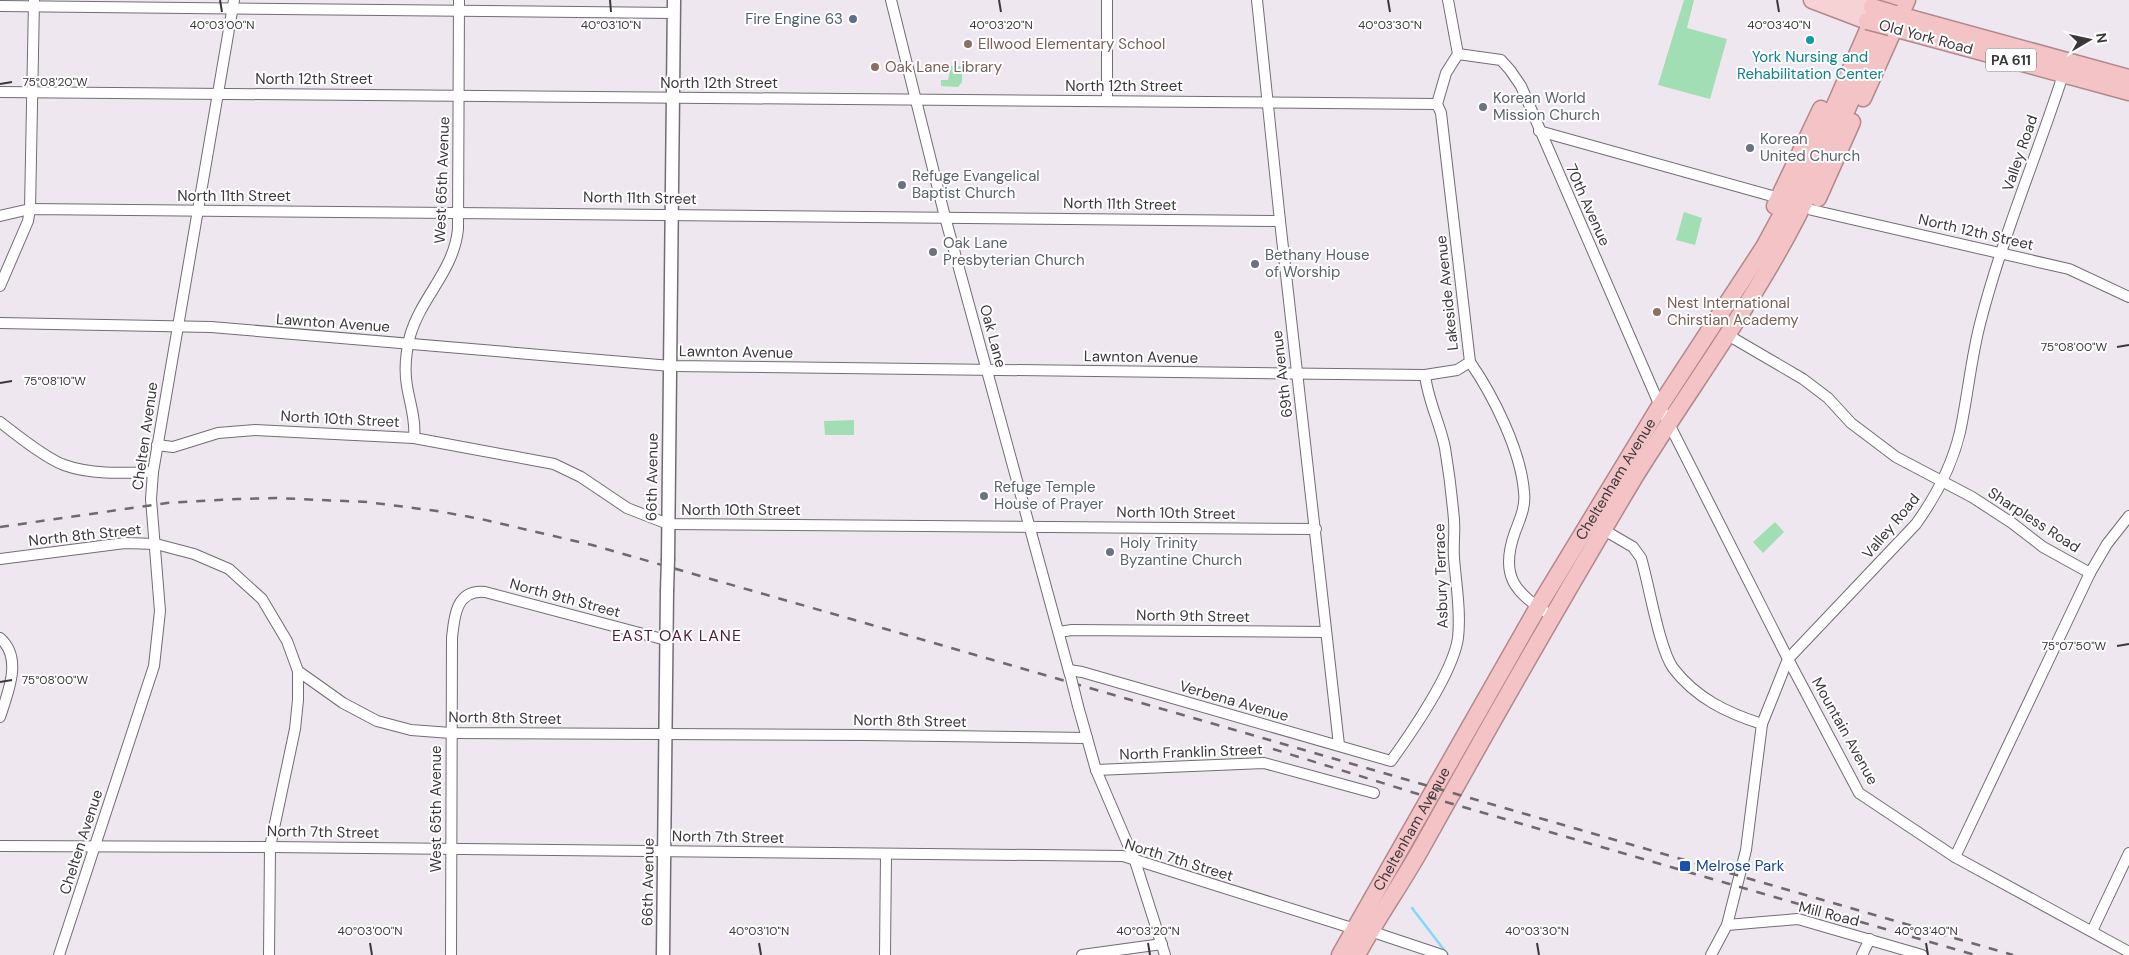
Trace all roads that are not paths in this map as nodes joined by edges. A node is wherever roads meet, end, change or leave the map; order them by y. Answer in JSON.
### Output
{"nodes":[{"id":1,"x":891,"y":0,"type":"edge"},
{"id":2,"x":1108,"y":0,"type":"edge"},
{"id":3,"x":1257,"y":0,"type":"edge"},
{"id":4,"x":1448,"y":0,"type":"edge"},
{"id":5,"x":1812,"y":0,"type":"edge"},
{"id":6,"x":1844,"y":0,"type":"edge"},
{"id":7,"x":1907,"y":0,"type":"edge"},
{"id":8,"x":34,"y":3,"type":"edge"},
{"id":9,"x":233,"y":4,"type":"edge"},
{"id":10,"x":459,"y":5,"type":"edge"},
{"id":11,"x":0,"y":6,"type":"edge"},
{"id":12,"x":674,"y":6,"type":"edge"},
{"id":13,"x":1870,"y":9,"type":"edge"},
{"id":14,"x":1895,"y":17,"type":"edge"},
{"id":15,"x":1458,"y":54,"type":"junction"},
{"id":16,"x":2066,"y":68,"type":"junction"},
{"id":17,"x":2128,"y":83,"type":"edge"},
{"id":18,"x":0,"y":92,"type":"edge"},
{"id":19,"x":33,"y":92,"type":"junction"},
{"id":20,"x":218,"y":93,"type":"junction"},
{"id":21,"x":459,"y":96,"type":"junction"},
{"id":22,"x":672,"y":98,"type":"junction"},
{"id":23,"x":917,"y":99,"type":"junction"},
{"id":24,"x":1108,"y":101,"type":"junction"},
{"id":25,"x":1269,"y":102,"type":"junction"},
{"id":26,"x":1437,"y":104,"type":"junction"},
{"id":27,"x":1539,"y":131,"type":"junction"},
{"id":28,"x":1779,"y":198,"type":"junction"},
{"id":29,"x":30,"y":209,"type":"junction"},
{"id":30,"x":197,"y":210,"type":"junction"},
{"id":31,"x":1812,"y":210,"type":"junction"},
{"id":32,"x":458,"y":212,"type":"junction"},
{"id":33,"x":672,"y":214,"type":"junction"},
{"id":34,"x":0,"y":216,"type":"edge"},
{"id":35,"x":945,"y":217,"type":"junction"},
{"id":36,"x":1280,"y":221,"type":"junction"},
{"id":37,"x":2001,"y":253,"type":"junction"},
{"id":38,"x":0,"y":286,"type":"edge"},
{"id":39,"x":1754,"y":293,"type":"junction"},
{"id":40,"x":2129,"y":297,"type":"edge"},
{"id":41,"x":1727,"y":302,"type":"junction"},
{"id":42,"x":0,"y":324,"type":"edge"},
{"id":43,"x":178,"y":325,"type":"junction"},
{"id":44,"x":1726,"y":334,"type":"junction"},
{"id":45,"x":409,"y":343,"type":"junction"},
{"id":46,"x":1470,"y":362,"type":"junction"},
{"id":47,"x":671,"y":366,"type":"junction"},
{"id":48,"x":987,"y":370,"type":"junction"},
{"id":49,"x":1297,"y":374,"type":"junction"},
{"id":50,"x":1425,"y":375,"type":"junction"},
{"id":51,"x":1660,"y":406,"type":"junction"},
{"id":52,"x":0,"y":422,"type":"edge"},
{"id":53,"x":1669,"y":424,"type":"junction"},
{"id":54,"x":414,"y":438,"type":"junction"},
{"id":55,"x":156,"y":445,"type":"junction"},
{"id":56,"x":153,"y":472,"type":"junction"},
{"id":57,"x":1942,"y":481,"type":"junction"},
{"id":58,"x":2129,"y":516,"type":"edge"},
{"id":59,"x":668,"y":524,"type":"junction"},
{"id":60,"x":1030,"y":526,"type":"junction"},
{"id":61,"x":1316,"y":529,"type":"junction"},
{"id":62,"x":1604,"y":530,"type":"junction"},
{"id":63,"x":156,"y":544,"type":"junction"},
{"id":64,"x":0,"y":559,"type":"edge"},
{"id":65,"x":2090,"y":573,"type":"junction"},
{"id":66,"x":459,"y":604,"type":"joint"},
{"id":67,"x":1545,"y":612,"type":"junction"},
{"id":68,"x":1059,"y":632,"type":"junction"},
{"id":69,"x":1326,"y":632,"type":"junction"},
{"id":70,"x":0,"y":638,"type":"edge"},
{"id":71,"x":666,"y":640,"type":"junction"},
{"id":72,"x":1788,"y":659,"type":"junction"},
{"id":73,"x":298,"y":671,"type":"junction"},
{"id":74,"x":1070,"y":674,"type":"junction"},
{"id":75,"x":0,"y":717,"type":"edge"},
{"id":76,"x":1762,"y":724,"type":"junction"},
{"id":77,"x":451,"y":733,"type":"junction"},
{"id":78,"x":665,"y":734,"type":"junction"},
{"id":79,"x":1087,"y":738,"type":"junction"},
{"id":80,"x":1339,"y":745,"type":"junction"},
{"id":81,"x":1391,"y":761,"type":"joint"},
{"id":82,"x":1096,"y":770,"type":"junction"},
{"id":83,"x":1374,"y":793,"type":"dead end"},
{"id":84,"x":0,"y":846,"type":"edge"},
{"id":85,"x":96,"y":847,"type":"junction"},
{"id":86,"x":270,"y":847,"type":"junction"},
{"id":87,"x":450,"y":849,"type":"junction"},
{"id":88,"x":664,"y":851,"type":"junction"},
{"id":89,"x":2129,"y":853,"type":"edge"},
{"id":90,"x":886,"y":855,"type":"junction"},
{"id":91,"x":1955,"y":857,"type":"junction"},
{"id":92,"x":1134,"y":861,"type":"junction"},
{"id":93,"x":1727,"y":925,"type":"junction"},
{"id":94,"x":1362,"y":930,"type":"junction"},
{"id":95,"x":2092,"y":931,"type":"junction"},
{"id":96,"x":1870,"y":939,"type":"junction"},
{"id":97,"x":1162,"y":944,"type":"junction"},
{"id":98,"x":2129,"y":952,"type":"edge"},
{"id":99,"x":59,"y":955,"type":"edge"},
{"id":100,"x":269,"y":955,"type":"edge"},
{"id":101,"x":451,"y":955,"type":"edge"},
{"id":102,"x":663,"y":955,"type":"edge"},
{"id":103,"x":885,"y":955,"type":"edge"},
{"id":104,"x":1082,"y":955,"type":"edge"},
{"id":105,"x":1165,"y":955,"type":"edge"},
{"id":106,"x":1340,"y":955,"type":"edge"},
{"id":107,"x":1357,"y":955,"type":"edge"},
{"id":108,"x":1442,"y":955,"type":"edge"},
{"id":109,"x":1710,"y":955,"type":"edge"},
{"id":110,"x":1862,"y":955,"type":"edge"},
{"id":111,"x":1922,"y":955,"type":"edge"}],
"edges":[{"from":1,"to":23,"type":"street","name":"Oak Lane"},
{"from":2,"to":24,"type":"street"},
{"from":3,"to":25,"type":"street","name":"69th Avenue"},
{"from":4,"to":15,"type":"street"},
{"from":5,"to":13,"type":"main road","name":"Old York Road","number":"PA 611"},
{"from":6,"to":13,"type":"main road","name":"Old York Road","number":"PA 611"},
{"from":7,"to":14,"type":"highway"},
{"from":8,"to":9,"type":"street"},
{"from":8,"to":11,"type":"street"},
{"from":8,"to":19,"type":"street"},
{"from":9,"to":10,"type":"street"},
{"from":9,"to":20,"type":"street","name":"Chelten Avenue"},
{"from":10,"to":12,"type":"street"},
{"from":10,"to":21,"type":"street","name":"West 65th Avenue"},
{"from":12,"to":22,"type":"street","name":"66th Avenue"},
{"from":13,"to":14,"type":"highway","name":"Old York Road","number":"PA 611","bridge":true},
{"from":13,"to":28,"type":"highway"},
{"from":13,"to":41,"type":"highway","name":"Cheltenham Avenue"},
{"from":14,"to":16,"type":"highway","name":"Old York Road","number":"PA 611"},
{"from":14,"to":31,"type":"highway"},
{"from":14,"to":39,"type":"highway","name":"Cheltenham Avenue"},
{"from":15,"to":26,"type":"street"},
{"from":15,"to":27,"type":"street","name":"70th Avenue"},
{"from":16,"to":17,"type":"highway","name":"Old York Road","number":"PA 611"},
{"from":16,"to":37,"type":"street","name":"Valley Road"},
{"from":18,"to":19,"type":"street","name":"North 12th Street"},
{"from":19,"to":20,"type":"street","name":"North 12th Street"},
{"from":19,"to":29,"type":"street"},
{"from":20,"to":21,"type":"street","name":"North 12th Street"},
{"from":20,"to":30,"type":"street","name":"Chelten Avenue"},
{"from":21,"to":22,"type":"street","name":"North 12th Street"},
{"from":21,"to":32,"type":"street","name":"West 65th Avenue"},
{"from":22,"to":23,"type":"street","name":"North 12th Street"},
{"from":22,"to":33,"type":"street","name":"66th Avenue"},
{"from":23,"to":24,"type":"street","name":"North 12th Street"},
{"from":23,"to":35,"type":"street","name":"Oak Lane"},
{"from":24,"to":25,"type":"street","name":"North 12th Street"},
{"from":25,"to":26,"type":"street","name":"North 12th Street"},
{"from":25,"to":36,"type":"street","name":"69th Avenue"},
{"from":26,"to":46,"type":"street","name":"Lakeside Avenue"},
{"from":27,"to":28,"type":"street"},
{"from":27,"to":51,"type":"street","name":"70th Avenue"},
{"from":28,"to":41,"type":"highway"},
{"from":29,"to":30,"type":"street","name":"North 11th Street"},
{"from":29,"to":34,"type":"street","name":"North 11th Street"},
{"from":29,"to":38,"type":"street"},
{"from":30,"to":32,"type":"street","name":"North 11th Street"},
{"from":30,"to":43,"type":"street","name":"Chelten Avenue"},
{"from":31,"to":37,"type":"street","name":"North 12th Street"},
{"from":31,"to":39,"type":"highway"},
{"from":32,"to":33,"type":"street","name":"North 11th Street"},
{"from":32,"to":45,"type":"street","name":"West 65th Avenue"},
{"from":33,"to":35,"type":"street","name":"North 11th Street"},
{"from":33,"to":47,"type":"street","name":"66th Avenue"},
{"from":35,"to":36,"type":"street","name":"North 11th Street"},
{"from":35,"to":48,"type":"street","name":"Oak Lane"},
{"from":36,"to":49,"type":"street","name":"69th Avenue"},
{"from":37,"to":40,"type":"street","name":"North 12th Street"},
{"from":37,"to":57,"type":"street","name":"Valley Road"},
{"from":39,"to":44,"type":"highway","name":"Cheltenham Avenue"},
{"from":41,"to":51,"type":"highway","name":"Cheltenham Avenue"},
{"from":42,"to":43,"type":"street","name":"Lawnton Avenue"},
{"from":43,"to":45,"type":"street","name":"Lawnton Avenue"},
{"from":43,"to":55,"type":"street","name":"Chelten Avenue"},
{"from":44,"to":53,"type":"highway","name":"Cheltenham Avenue"},
{"from":44,"to":57,"type":"street","name":"Sharpless Road"},
{"from":45,"to":47,"type":"street","name":"Lawnton Avenue"},
{"from":45,"to":54,"type":"street","name":"West 65th Avenue"},
{"from":46,"to":50,"type":"street","name":"Lawnton Avenue"},
{"from":46,"to":67,"type":"street","name":"Lakeside Avenue"},
{"from":47,"to":48,"type":"street","name":"Lawnton Avenue"},
{"from":47,"to":59,"type":"street","name":"66th Avenue"},
{"from":48,"to":49,"type":"street","name":"Lawnton Avenue"},
{"from":48,"to":60,"type":"street","name":"Oak Lane"},
{"from":49,"to":50,"type":"street","name":"Lawnton Avenue"},
{"from":49,"to":61,"type":"street","name":"69th Avenue"},
{"from":50,"to":81,"type":"street","name":"Asbury Terrace"},
{"from":51,"to":53,"type":"street","name":"Mountain Avenue"},
{"from":51,"to":67,"type":"highway","name":"Cheltenham Avenue"},
{"from":52,"to":56,"type":"street"},
{"from":53,"to":62,"type":"highway","name":"Cheltenham Avenue"},
{"from":53,"to":72,"type":"street","name":"Mountain Avenue"},
{"from":54,"to":55,"type":"street","name":"North 10th Street"},
{"from":54,"to":59,"type":"street","name":"North 10th Street"},
{"from":55,"to":56,"type":"street","name":"Chelten Avenue"},
{"from":56,"to":63,"type":"street","name":"Chelten Avenue"},
{"from":57,"to":65,"type":"street","name":"Sharpless Road"},
{"from":57,"to":72,"type":"street","name":"Valley Road"},
{"from":58,"to":65,"type":"street"},
{"from":59,"to":60,"type":"street","name":"North 10th Street"},
{"from":59,"to":71,"type":"street","name":"66th Avenue","bridge":true},
{"from":60,"to":61,"type":"street","name":"North 10th Street"},
{"from":60,"to":68,"type":"street","name":"Oak Lane"},
{"from":61,"to":69,"type":"street","name":"69th Avenue"},
{"from":62,"to":67,"type":"highway","name":"Cheltenham Avenue"},
{"from":62,"to":76,"type":"street"},
{"from":63,"to":64,"type":"street","name":"North 8th Street"},
{"from":63,"to":73,"type":"street","name":"North 8th Street"},
{"from":63,"to":85,"type":"street","name":"Chelten Avenue"},
{"from":65,"to":91,"type":"street"},
{"from":66,"to":71,"type":"street","name":"North 9th Street"},
{"from":66,"to":77,"type":"street","name":"West 65th Avenue"},
{"from":67,"to":94,"type":"highway","name":"Cheltenham Avenue"},
{"from":68,"to":69,"type":"street","name":"North 9th Street"},
{"from":68,"to":74,"type":"street","name":"Oak Lane"},
{"from":69,"to":80,"type":"street","name":"69th Avenue"},
{"from":70,"to":75,"type":"street"},
{"from":71,"to":78,"type":"street","name":"66th Avenue"},
{"from":72,"to":76,"type":"street","name":"Valley Road"},
{"from":72,"to":91,"type":"street","name":"Mountain Avenue"},
{"from":73,"to":77,"type":"street","name":"North 8th Street"},
{"from":73,"to":86,"type":"street"},
{"from":74,"to":79,"type":"street","name":"Oak Lane","bridge":true},
{"from":74,"to":80,"type":"street","name":"Verbena Avenue"},
{"from":76,"to":93,"type":"street","name":"Valley Road"},
{"from":77,"to":78,"type":"street","name":"North 8th Street"},
{"from":77,"to":87,"type":"street","name":"West 65th Avenue"},
{"from":78,"to":79,"type":"street","name":"North 8th Street"},
{"from":78,"to":88,"type":"street","name":"66th Avenue"},
{"from":79,"to":82,"type":"street"},
{"from":80,"to":81,"type":"street","name":"Verbena Avenue"},
{"from":82,"to":83,"type":"street","name":"North Franklin Street"},
{"from":82,"to":92,"type":"street"},
{"from":84,"to":85,"type":"street","name":"North 7th Street"},
{"from":85,"to":86,"type":"street","name":"North 7th Street"},
{"from":85,"to":99,"type":"street","name":"Chelten Avenue"},
{"from":86,"to":87,"type":"street","name":"North 7th Street"},
{"from":86,"to":100,"type":"street"},
{"from":87,"to":88,"type":"street","name":"North 7th Street"},
{"from":87,"to":101,"type":"street","name":"West 65th Avenue"},
{"from":88,"to":90,"type":"street","name":"North 7th Street"},
{"from":88,"to":102,"type":"street","name":"66th Avenue"},
{"from":89,"to":95,"type":"street"},
{"from":90,"to":92,"type":"street","name":"North 7th Street"},
{"from":90,"to":103,"type":"street"},
{"from":91,"to":95,"type":"street","name":"Mountain Avenue"},
{"from":92,"to":94,"type":"street","name":"North 7th Street"},
{"from":92,"to":97,"type":"street"},
{"from":93,"to":96,"type":"street","name":"Mill Road"},
{"from":93,"to":109,"type":"street","name":"Valley Road"},
{"from":94,"to":106,"type":"highway","name":"Cheltenham Avenue"},
{"from":94,"to":107,"type":"highway","name":"Cheltenham Avenue"},
{"from":94,"to":108,"type":"street","name":"North 7th Street"},
{"from":95,"to":98,"type":"street","name":"Mountain Avenue"},
{"from":96,"to":110,"type":"street"},
{"from":96,"to":111,"type":"street","name":"Mill Road"},
{"from":97,"to":104,"type":"street"},
{"from":97,"to":105,"type":"street"}]}
